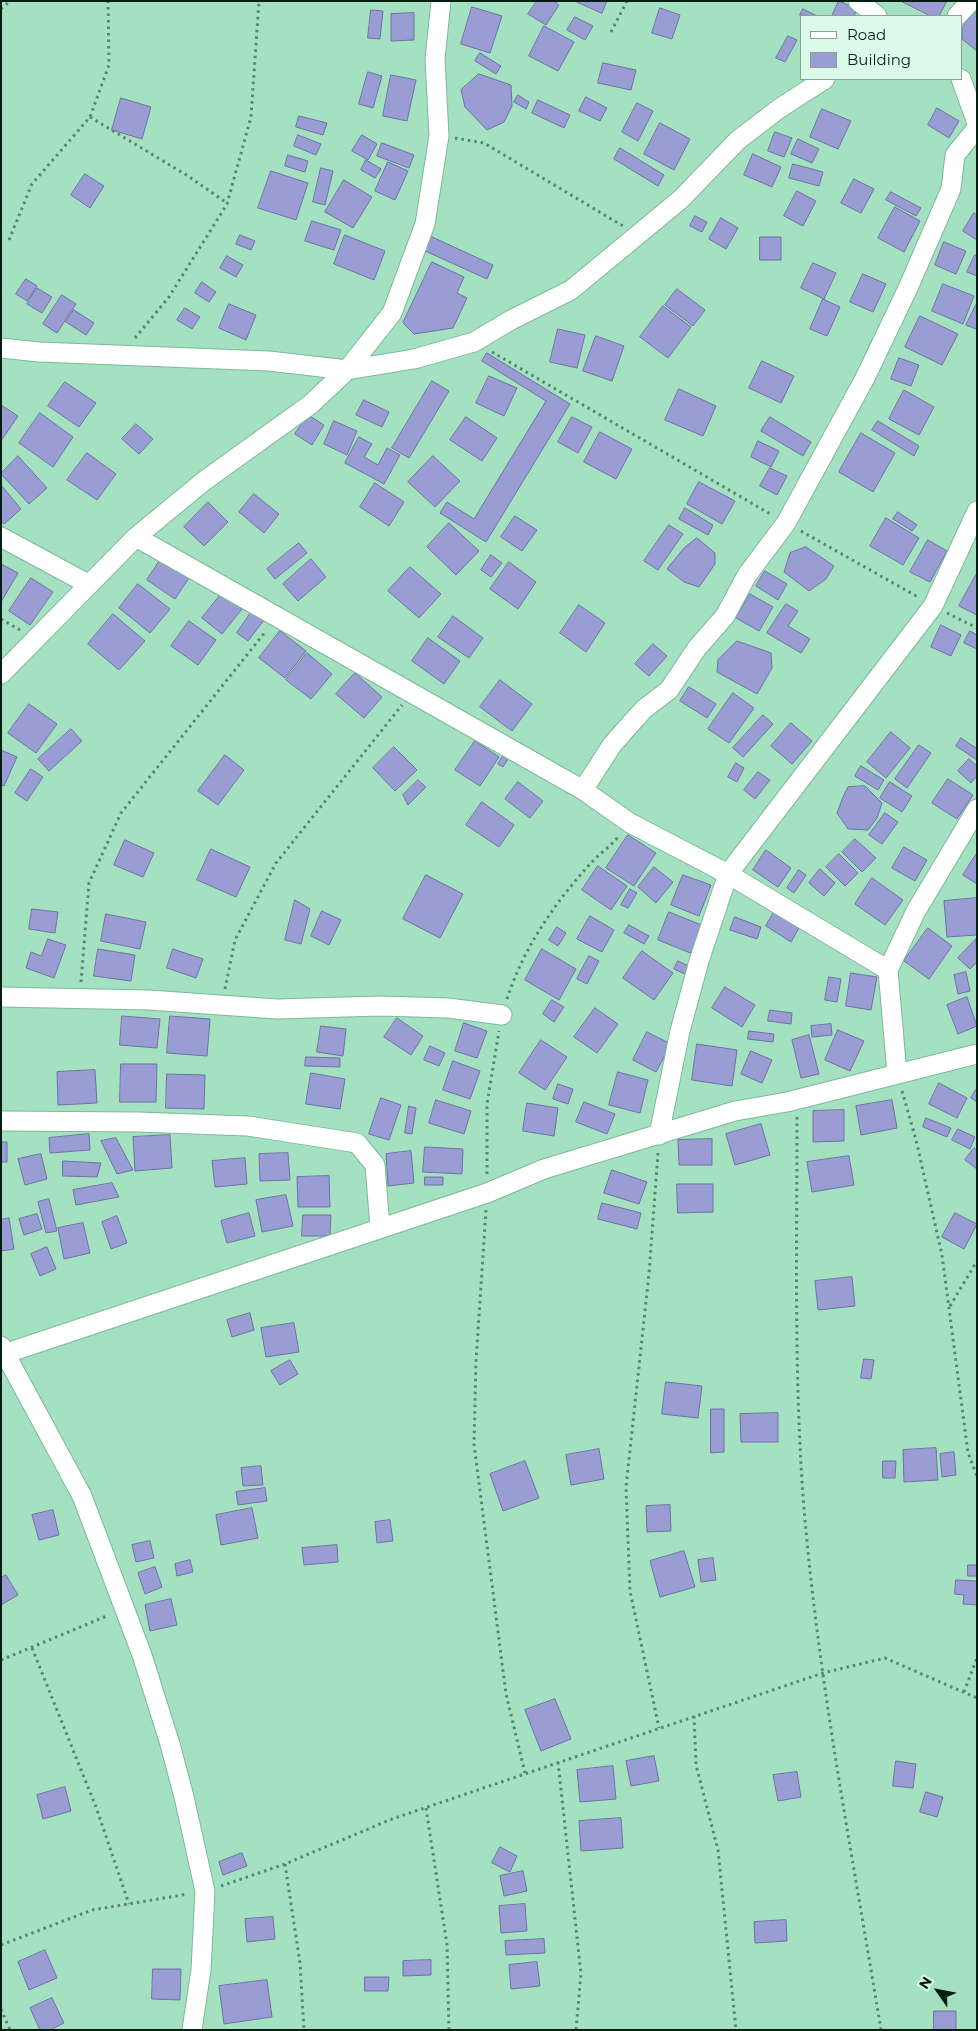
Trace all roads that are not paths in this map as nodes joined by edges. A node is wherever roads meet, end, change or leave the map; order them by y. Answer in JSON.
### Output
{"nodes":[{"id":1,"x":441,"y":1,"type":"edge"},
{"id":2,"x":858,"y":1,"type":"edge"},
{"id":3,"x":971,"y":1,"type":"edge"},
{"id":4,"x":876,"y":15,"type":"edge"},
{"id":5,"x":958,"y":15,"type":"edge"},
{"id":6,"x":823,"y":80,"type":"edge"},
{"id":7,"x":961,"y":80,"type":"edge"},
{"id":8,"x":977,"y":122,"type":"edge"},
{"id":9,"x":977,"y":128,"type":"edge"},
{"id":10,"x":1,"y":348,"type":"edge"},
{"id":11,"x":347,"y":370,"type":"junction"},
{"id":12,"x":977,"y":511,"type":"edge"},
{"id":13,"x":1,"y":537,"type":"edge"},
{"id":14,"x":136,"y":537,"type":"junction"},
{"id":15,"x":88,"y":584,"type":"junction"},
{"id":16,"x":1,"y":674,"type":"edge"},
{"id":17,"x":583,"y":790,"type":"junction"},
{"id":18,"x":977,"y":809,"type":"edge"},
{"id":19,"x":728,"y":874,"type":"junction"},
{"id":20,"x":888,"y":970,"type":"junction"},
{"id":21,"x":1,"y":997,"type":"edge"},
{"id":22,"x":502,"y":1016,"type":"road end"},
{"id":23,"x":977,"y":1054,"type":"edge"},
{"id":24,"x":897,"y":1074,"type":"junction"},
{"id":25,"x":1,"y":1121,"type":"edge"},
{"id":26,"x":659,"y":1135,"type":"junction"},
{"id":27,"x":380,"y":1228,"type":"junction"},
{"id":28,"x":3,"y":1352,"type":"edge"},
{"id":29,"x":192,"y":2030,"type":"edge"}],
"edges":[{"from":1,"to":11,"type":"street"},
{"from":2,"to":4,"type":"street"},
{"from":3,"to":5,"type":"street"},
{"from":6,"to":11,"type":"street"},
{"from":7,"to":8,"type":"street"},
{"from":9,"to":17,"type":"street"},
{"from":10,"to":11,"type":"street"},
{"from":11,"to":14,"type":"street"},
{"from":12,"to":19,"type":"street"},
{"from":13,"to":15,"type":"street"},
{"from":14,"to":15,"type":"street"},
{"from":14,"to":17,"type":"street"},
{"from":15,"to":16,"type":"street"},
{"from":17,"to":19,"type":"street"},
{"from":18,"to":20,"type":"street"},
{"from":19,"to":20,"type":"street"},
{"from":19,"to":26,"type":"street"},
{"from":20,"to":24,"type":"street"},
{"from":21,"to":22,"type":"street"},
{"from":23,"to":24,"type":"street"},
{"from":24,"to":26,"type":"street"},
{"from":25,"to":27,"type":"street"},
{"from":26,"to":27,"type":"street"},
{"from":27,"to":28,"type":"street"},
{"from":28,"to":29,"type":"street"}]}
